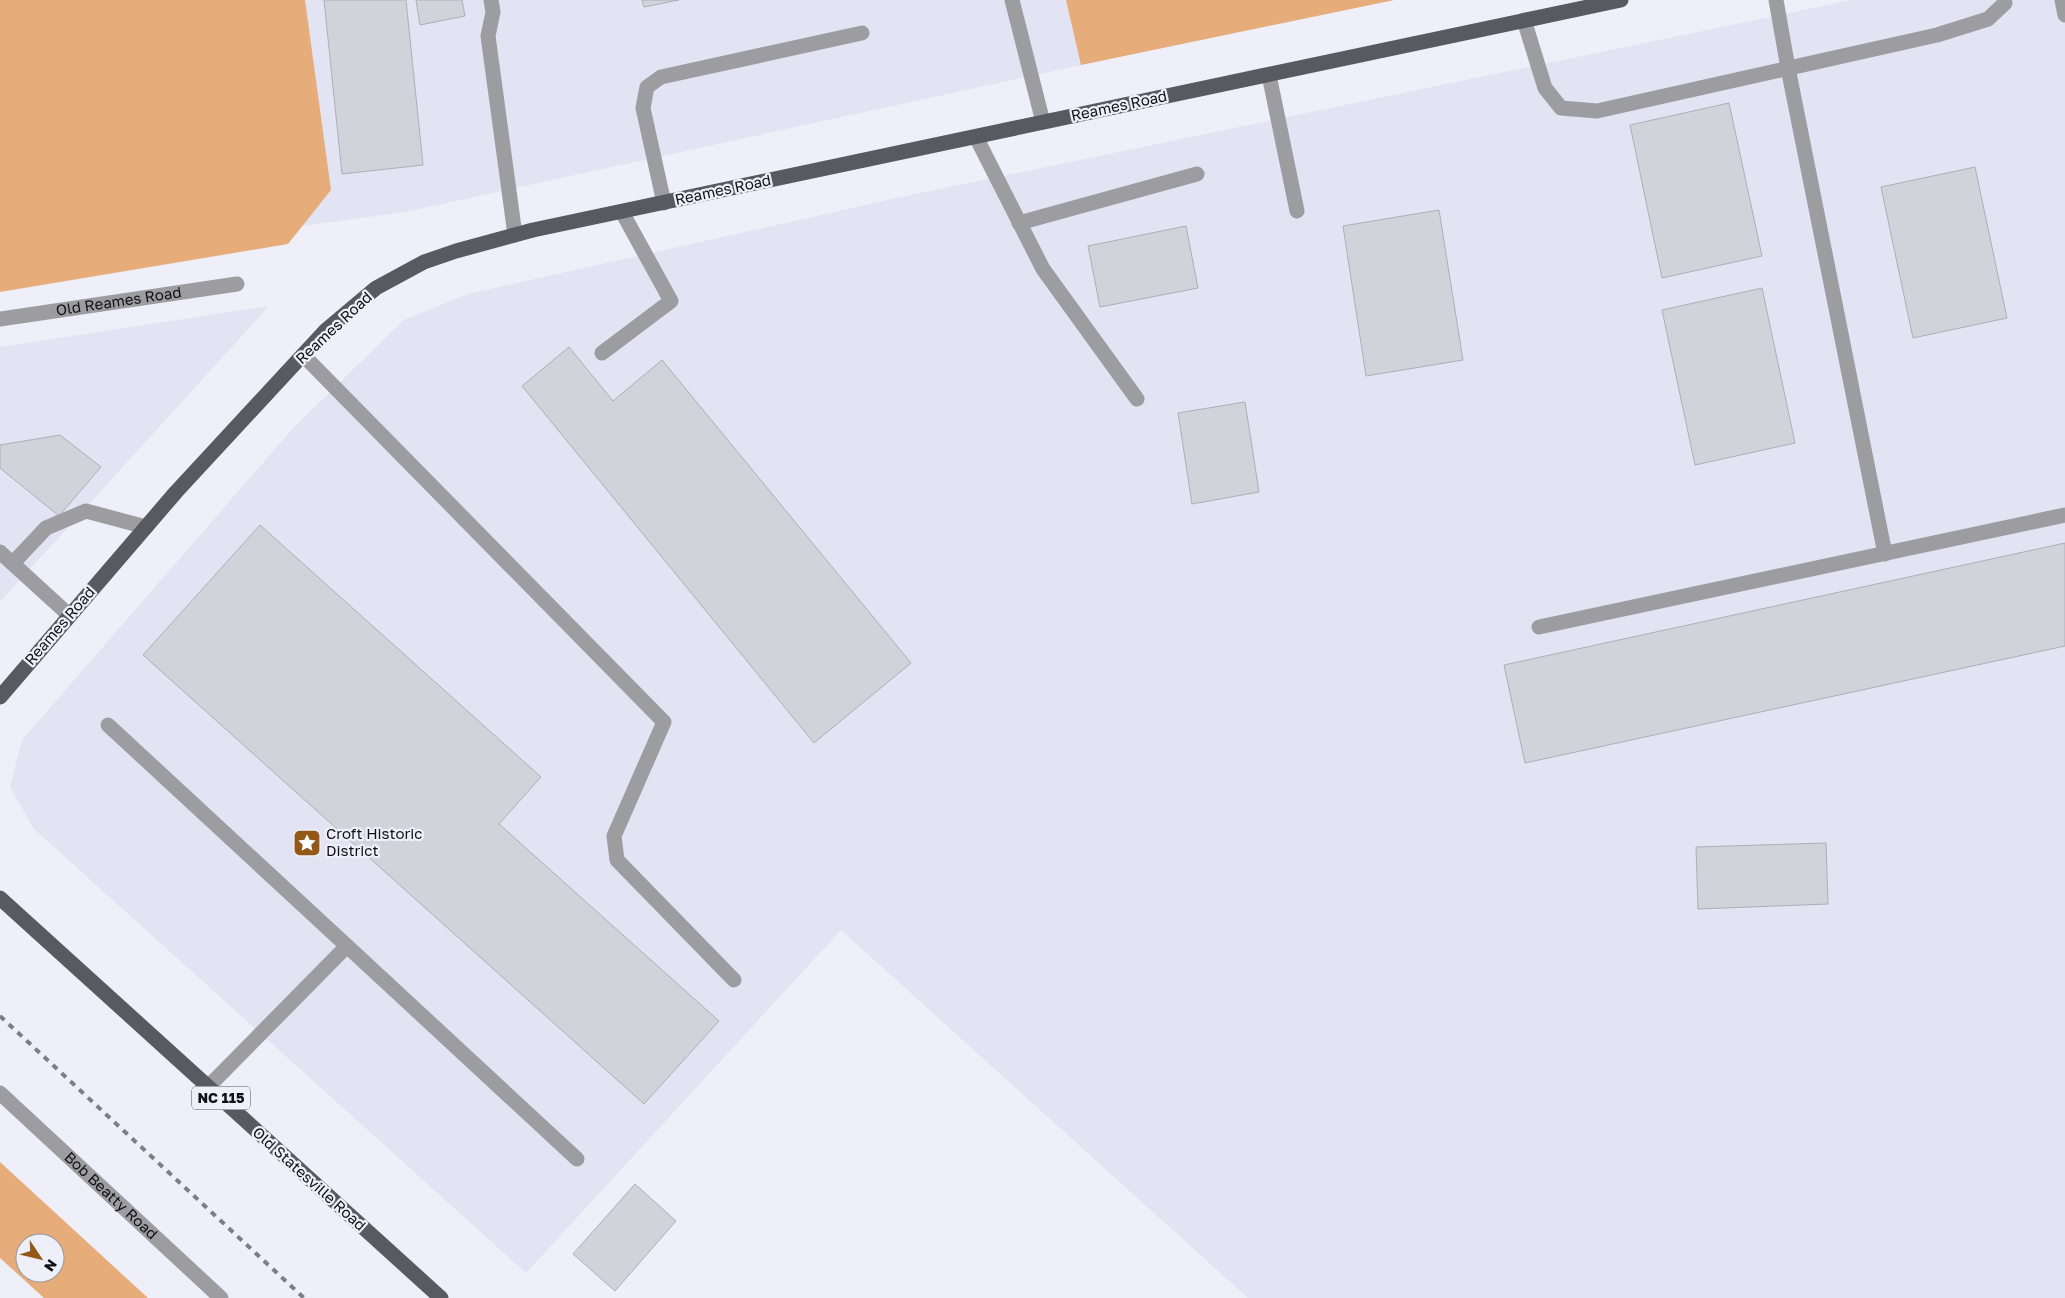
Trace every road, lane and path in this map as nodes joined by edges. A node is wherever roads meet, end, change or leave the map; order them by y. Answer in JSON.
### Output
{"nodes":[{"id":1,"x":491,"y":0,"type":"edge"},
{"id":2,"x":1012,"y":0,"type":"edge"},
{"id":3,"x":1621,"y":0,"type":"edge"},
{"id":4,"x":1776,"y":0,"type":"edge"},
{"id":5,"x":2004,"y":0,"type":"edge"},
{"id":6,"x":2062,"y":0,"type":"edge"},
{"id":7,"x":2065,"y":15,"type":"edge"},
{"id":8,"x":1524,"y":20,"type":"junction"},
{"id":9,"x":862,"y":33,"type":"dead end"},
{"id":10,"x":1788,"y":68,"type":"junction"},
{"id":11,"x":1269,"y":75,"type":"junction"},
{"id":12,"x":1043,"y":122,"type":"junction"},
{"id":13,"x":976,"y":137,"type":"junction"},
{"id":14,"x":1197,"y":174,"type":"dead end"},
{"id":15,"x":664,"y":203,"type":"junction"},
{"id":16,"x":1297,"y":211,"type":"dead end"},
{"id":17,"x":622,"y":212,"type":"junction"},
{"id":18,"x":1019,"y":223,"type":"junction"},
{"id":19,"x":515,"y":235,"type":"junction"},
{"id":20,"x":237,"y":284,"type":"dead end"},
{"id":21,"x":0,"y":319,"type":"edge"},
{"id":22,"x":602,"y":353,"type":"dead end"},
{"id":23,"x":303,"y":355,"type":"junction"},
{"id":24,"x":1137,"y":399,"type":"dead end"},
{"id":25,"x":2065,"y":515,"type":"edge"},
{"id":26,"x":146,"y":527,"type":"junction"},
{"id":27,"x":0,"y":552,"type":"edge"},
{"id":28,"x":1885,"y":554,"type":"junction"},
{"id":29,"x":12,"y":563,"type":"junction"},
{"id":30,"x":69,"y":615,"type":"junction"},
{"id":31,"x":1539,"y":627,"type":"dead end"},
{"id":32,"x":0,"y":697,"type":"edge"},
{"id":33,"x":108,"y":725,"type":"dead end"},
{"id":34,"x":0,"y":898,"type":"edge"},
{"id":35,"x":347,"y":946,"type":"junction"},
{"id":36,"x":734,"y":980,"type":"dead end"},
{"id":37,"x":208,"y":1087,"type":"junction"},
{"id":38,"x":0,"y":1093,"type":"edge"},
{"id":39,"x":577,"y":1159,"type":"dead end"},
{"id":40,"x":221,"y":1298,"type":"edge"},
{"id":41,"x":441,"y":1298,"type":"edge"}],
"edges":[{"from":1,"to":19,"type":"street"},
{"from":2,"to":12,"type":"street"},
{"from":3,"to":8,"type":"main road","name":"Reames Road"},
{"from":4,"to":10,"type":"street"},
{"from":5,"to":10,"type":"street"},
{"from":6,"to":7,"type":"street"},
{"from":8,"to":10,"type":"street"},
{"from":8,"to":11,"type":"main road","name":"Reames Road"},
{"from":9,"to":15,"type":"street"},
{"from":10,"to":28,"type":"street"},
{"from":11,"to":12,"type":"main road","name":"Reames Road"},
{"from":11,"to":16,"type":"street"},
{"from":12,"to":13,"type":"main road","name":"Reames Road"},
{"from":13,"to":15,"type":"main road","name":"Reames Road"},
{"from":13,"to":18,"type":"street"},
{"from":14,"to":18,"type":"street"},
{"from":15,"to":17,"type":"main road","name":"Reames Road"},
{"from":17,"to":19,"type":"main road","name":"Reames Road"},
{"from":17,"to":22,"type":"street"},
{"from":18,"to":24,"type":"street"},
{"from":19,"to":23,"type":"main road","name":"Reames Road"},
{"from":20,"to":21,"type":"street","name":"Old Reames Road"},
{"from":23,"to":26,"type":"main road","name":"Reames Road"},
{"from":23,"to":36,"type":"street"},
{"from":25,"to":28,"type":"street"},
{"from":26,"to":29,"type":"street"},
{"from":26,"to":30,"type":"main road","name":"Reames Road"},
{"from":27,"to":29,"type":"street"},
{"from":28,"to":31,"type":"street"},
{"from":29,"to":30,"type":"street"},
{"from":30,"to":32,"type":"main road","name":"Reames Road"},
{"from":33,"to":35,"type":"street"},
{"from":34,"to":37,"type":"main road","name":"Old Statesville Road","number":"NC 115"},
{"from":35,"to":37,"type":"street"},
{"from":35,"to":39,"type":"street"},
{"from":37,"to":41,"type":"main road","name":"Old Statesville Road","number":"NC 115"},
{"from":38,"to":40,"type":"street","name":"Bob Beatty Road"}]}
